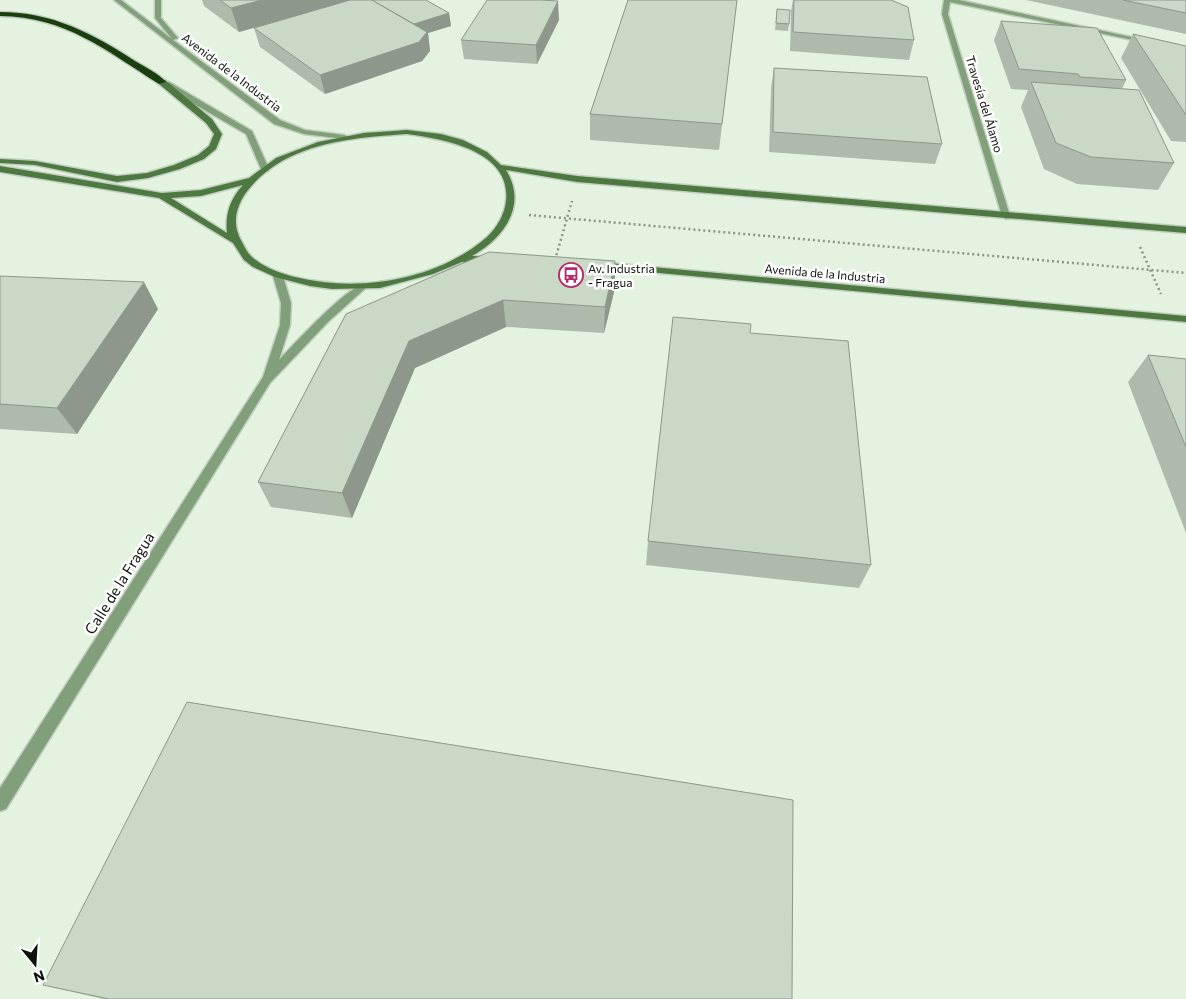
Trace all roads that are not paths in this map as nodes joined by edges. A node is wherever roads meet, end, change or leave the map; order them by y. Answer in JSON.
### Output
{"nodes":[{"id":1,"x":117,"y":0,"type":"edge"},
{"id":2,"x":158,"y":0,"type":"edge"},
{"id":3,"x":948,"y":0,"type":"edge"},
{"id":4,"x":0,"y":14,"type":"edge"},
{"id":5,"x":1158,"y":44,"type":"edge"},
{"id":6,"x":182,"y":48,"type":"junction"},
{"id":7,"x":162,"y":82,"type":"junction"},
{"id":8,"x":344,"y":137,"type":"junction"},
{"id":9,"x":0,"y":161,"type":"edge"},
{"id":10,"x":501,"y":167,"type":"junction"},
{"id":11,"x":0,"y":169,"type":"edge"},
{"id":12,"x":265,"y":169,"type":"junction"},
{"id":13,"x":250,"y":181,"type":"junction"},
{"id":14,"x":162,"y":196,"type":"junction"},
{"id":15,"x":1006,"y":216,"type":"junction"},
{"id":16,"x":1186,"y":230,"type":"edge"},
{"id":17,"x":233,"y":240,"type":"junction"},
{"id":18,"x":499,"y":258,"type":"edge"},
{"id":19,"x":461,"y":260,"type":"junction"},
{"id":20,"x":555,"y":260,"type":"edge"},
{"id":21,"x":278,"y":276,"type":"junction"},
{"id":22,"x":363,"y":286,"type":"junction"},
{"id":23,"x":1186,"y":319,"type":"edge"},
{"id":24,"x":266,"y":380,"type":"junction"},
{"id":25,"x":0,"y":803,"type":"edge"}],
"edges":[{"from":1,"to":6,"type":"street","name":"Avenida de la Industria"},
{"from":2,"to":6,"type":"street"},
{"from":3,"to":5,"type":"street"},
{"from":3,"to":15,"type":"street","name":"Travesía del Álamo"},
{"from":4,"to":7,"type":"highway"},
{"from":6,"to":8,"type":"street","name":"Avenida de la Industria"},
{"from":7,"to":9,"type":"street"},
{"from":7,"to":12,"type":"street"},
{"from":8,"to":10,"type":"street"},
{"from":8,"to":12,"type":"street"},
{"from":10,"to":15,"type":"street"},
{"from":10,"to":19,"type":"street"},
{"from":11,"to":14,"type":"street"},
{"from":12,"to":13,"type":"street"},
{"from":13,"to":14,"type":"street"},
{"from":13,"to":17,"type":"street"},
{"from":14,"to":17,"type":"street"},
{"from":15,"to":16,"type":"street"},
{"from":17,"to":21,"type":"street"},
{"from":18,"to":19,"type":"street"},
{"from":19,"to":22,"type":"street"},
{"from":20,"to":23,"type":"street","name":"Avenida de la Industria"},
{"from":21,"to":22,"type":"street"},
{"from":21,"to":24,"type":"street","name":"Calle de la Fragua"},
{"from":22,"to":24,"type":"street","name":"Calle de la Fragua"},
{"from":24,"to":25,"type":"street","name":"Calle de la Fragua"}]}
